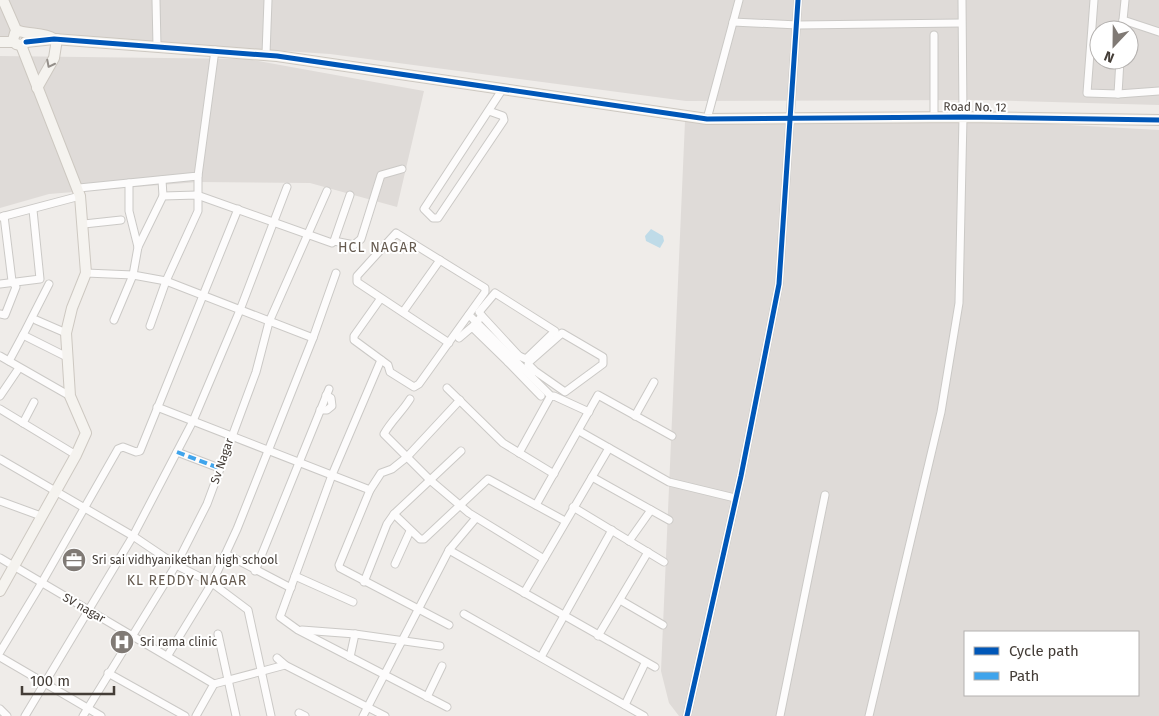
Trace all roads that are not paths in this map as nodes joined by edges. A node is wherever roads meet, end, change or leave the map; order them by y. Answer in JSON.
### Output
{"nodes":[{"id":1,"x":3,"y":0,"type":"edge"},
{"id":2,"x":156,"y":0,"type":"edge"},
{"id":3,"x":268,"y":0,"type":"edge"},
{"id":4,"x":739,"y":0,"type":"edge"},
{"id":5,"x":798,"y":0,"type":"edge"},
{"id":6,"x":962,"y":0,"type":"edge"},
{"id":7,"x":1094,"y":0,"type":"edge"},
{"id":8,"x":1125,"y":0,"type":"edge"},
{"id":9,"x":1122,"y":20,"type":"edge"},
{"id":10,"x":733,"y":22,"type":"junction"},
{"id":11,"x":961,"y":23,"type":"junction"},
{"id":12,"x":798,"y":25,"type":"junction"},
{"id":13,"x":1139,"y":26,"type":"edge"},
{"id":14,"x":1159,"y":32,"type":"edge"},
{"id":15,"x":934,"y":35,"type":"dead end"},
{"id":16,"x":0,"y":37,"type":"edge"},
{"id":17,"x":20,"y":39,"type":"junction"},
{"id":18,"x":56,"y":39,"type":"junction"},
{"id":19,"x":0,"y":42,"type":"edge"},
{"id":20,"x":157,"y":46,"type":"junction"},
{"id":21,"x":215,"y":50,"type":"junction"},
{"id":22,"x":266,"y":54,"type":"junction"},
{"id":23,"x":1119,"y":70,"type":"edge"},
{"id":24,"x":37,"y":88,"type":"junction"},
{"id":25,"x":502,"y":90,"type":"junction"},
{"id":26,"x":1159,"y":91,"type":"edge"},
{"id":27,"x":1118,"y":94,"type":"junction"},
{"id":28,"x":489,"y":111,"type":"junction"},
{"id":29,"x":934,"y":117,"type":"junction"},
{"id":30,"x":963,"y":117,"type":"junction"},
{"id":31,"x":791,"y":118,"type":"junction"},
{"id":32,"x":707,"y":119,"type":"junction"},
{"id":33,"x":1159,"y":120,"type":"edge"},
{"id":34,"x":402,"y":169,"type":"dead end"},
{"id":35,"x":198,"y":176,"type":"junction"},
{"id":36,"x":162,"y":180,"type":"junction"},
{"id":37,"x":128,"y":183,"type":"junction"},
{"id":38,"x":287,"y":187,"type":"dead end"},
{"id":39,"x":327,"y":191,"type":"dead end"},
{"id":40,"x":80,"y":192,"type":"junction"},
{"id":41,"x":197,"y":195,"type":"junction"},
{"id":42,"x":350,"y":195,"type":"dead end"},
{"id":43,"x":163,"y":196,"type":"junction"},
{"id":44,"x":238,"y":209,"type":"junction"},
{"id":45,"x":32,"y":210,"type":"junction"},
{"id":46,"x":2,"y":217,"type":"edge"},
{"id":47,"x":121,"y":220,"type":"dead end"},
{"id":48,"x":273,"y":222,"type":"junction"},
{"id":49,"x":84,"y":224,"type":"junction"},
{"id":50,"x":309,"y":236,"type":"junction"},
{"id":51,"x":334,"y":241,"type":"junction"},
{"id":52,"x":138,"y":247,"type":"junction"},
{"id":53,"x":440,"y":260,"type":"junction"},
{"id":54,"x":86,"y":273,"type":"junction"},
{"id":55,"x":336,"y":273,"type":"dead end"},
{"id":56,"x":133,"y":275,"type":"junction"},
{"id":57,"x":12,"y":281,"type":"junction"},
{"id":58,"x":166,"y":281,"type":"junction"},
{"id":59,"x":0,"y":284,"type":"edge"},
{"id":60,"x":49,"y":284,"type":"dead end"},
{"id":61,"x":203,"y":295,"type":"junction"},
{"id":62,"x":381,"y":298,"type":"junction"},
{"id":63,"x":240,"y":310,"type":"junction"},
{"id":64,"x":403,"y":312,"type":"junction"},
{"id":65,"x":0,"y":314,"type":"edge"},
{"id":66,"x":469,"y":315,"type":"junction"},
{"id":67,"x":36,"y":320,"type":"dead end"},
{"id":68,"x":114,"y":320,"type":"dead end"},
{"id":69,"x":270,"y":322,"type":"junction"},
{"id":70,"x":477,"y":322,"type":"junction"},
{"id":71,"x":150,"y":326,"type":"dead end"},
{"id":72,"x":66,"y":333,"type":"junction"},
{"id":73,"x":24,"y":335,"type":"junction"},
{"id":74,"x":313,"y":338,"type":"junction"},
{"id":75,"x":459,"y":338,"type":"dead end"},
{"id":76,"x":449,"y":343,"type":"junction"},
{"id":77,"x":0,"y":356,"type":"edge"},
{"id":78,"x":67,"y":357,"type":"junction"},
{"id":79,"x":514,"y":359,"type":"junction"},
{"id":80,"x":381,"y":360,"type":"junction"},
{"id":81,"x":9,"y":361,"type":"junction"},
{"id":82,"x":19,"y":368,"type":"junction"},
{"id":83,"x":532,"y":373,"type":"junction"},
{"id":84,"x":654,"y":382,"type":"dead end"},
{"id":85,"x":447,"y":388,"type":"dead end"},
{"id":86,"x":328,"y":392,"type":"dead end"},
{"id":87,"x":0,"y":396,"type":"edge"},
{"id":88,"x":70,"y":396,"type":"junction"},
{"id":89,"x":541,"y":396,"type":"dead end"},
{"id":90,"x":551,"y":396,"type":"junction"},
{"id":91,"x":410,"y":399,"type":"dead end"},
{"id":92,"x":460,"y":400,"type":"junction"},
{"id":93,"x":34,"y":402,"type":"dead end"},
{"id":94,"x":157,"y":407,"type":"junction"},
{"id":95,"x":0,"y":409,"type":"edge"},
{"id":96,"x":589,"y":412,"type":"junction"},
{"id":97,"x":635,"y":416,"type":"junction"},
{"id":98,"x":193,"y":421,"type":"junction"},
{"id":99,"x":22,"y":423,"type":"junction"},
{"id":100,"x":579,"y":431,"type":"junction"},
{"id":101,"x":231,"y":435,"type":"junction"},
{"id":102,"x":672,"y":436,"type":"dead end"},
{"id":103,"x":609,"y":448,"type":"junction"},
{"id":104,"x":268,"y":450,"type":"junction"},
{"id":105,"x":461,"y":450,"type":"dead end"},
{"id":106,"x":177,"y":452,"type":"junction"},
{"id":107,"x":519,"y":453,"type":"junction"},
{"id":108,"x":76,"y":455,"type":"junction"},
{"id":109,"x":407,"y":457,"type":"junction"},
{"id":110,"x":0,"y":459,"type":"edge"},
{"id":111,"x":298,"y":462,"type":"junction"},
{"id":112,"x":219,"y":468,"type":"junction"},
{"id":113,"x":554,"y":474,"type":"junction"},
{"id":114,"x":332,"y":475,"type":"junction"},
{"id":115,"x":592,"y":477,"type":"junction"},
{"id":116,"x":430,"y":480,"type":"junction"},
{"id":117,"x":370,"y":490,"type":"junction"},
{"id":118,"x":56,"y":493,"type":"junction"},
{"id":119,"x":825,"y":495,"type":"dead end"},
{"id":120,"x":735,"y":498,"type":"junction"},
{"id":121,"x":0,"y":500,"type":"edge"},
{"id":122,"x":458,"y":504,"type":"junction"},
{"id":123,"x":536,"y":505,"type":"junction"},
{"id":124,"x":573,"y":507,"type":"junction"},
{"id":125,"x":84,"y":508,"type":"junction"},
{"id":126,"x":651,"y":510,"type":"junction"},
{"id":127,"x":394,"y":514,"type":"junction"},
{"id":128,"x":41,"y":516,"type":"junction"},
{"id":129,"x":476,"y":518,"type":"junction"},
{"id":130,"x":669,"y":520,"type":"dead end"},
{"id":131,"x":565,"y":521,"type":"junction"},
{"id":132,"x":612,"y":530,"type":"junction"},
{"id":133,"x":410,"y":531,"type":"junction"},
{"id":134,"x":133,"y":536,"type":"junction"},
{"id":135,"x":630,"y":541,"type":"junction"},
{"id":136,"x":449,"y":550,"type":"junction"},
{"id":137,"x":648,"y":552,"type":"junction"},
{"id":138,"x":226,"y":554,"type":"junction"},
{"id":139,"x":0,"y":558,"type":"edge"},
{"id":140,"x":544,"y":559,"type":"junction"},
{"id":141,"x":664,"y":562,"type":"dead end"},
{"id":142,"x":395,"y":564,"type":"dead end"},
{"id":143,"x":176,"y":565,"type":"junction"},
{"id":144,"x":15,"y":566,"type":"junction"},
{"id":145,"x":255,"y":571,"type":"junction"},
{"id":146,"x":295,"y":576,"type":"junction"},
{"id":147,"x":364,"y":582,"type":"junction"},
{"id":148,"x":212,"y":583,"type":"junction"},
{"id":149,"x":41,"y":584,"type":"junction"},
{"id":150,"x":291,"y":588,"type":"junction"},
{"id":151,"x":0,"y":591,"type":"edge"},
{"id":152,"x":524,"y":593,"type":"junction"},
{"id":153,"x":620,"y":600,"type":"junction"},
{"id":154,"x":353,"y":602,"type":"dead end"},
{"id":155,"x":418,"y":609,"type":"junction"},
{"id":156,"x":88,"y":610,"type":"junction"},
{"id":157,"x":464,"y":614,"type":"dead end"},
{"id":158,"x":563,"y":615,"type":"junction"},
{"id":159,"x":449,"y":625,"type":"dead end"},
{"id":160,"x":662,"y":625,"type":"dead end"},
{"id":161,"x":298,"y":630,"type":"junction"},
{"id":162,"x":218,"y":634,"type":"dead end"},
{"id":163,"x":355,"y":634,"type":"junction"},
{"id":164,"x":130,"y":636,"type":"junction"},
{"id":165,"x":598,"y":636,"type":"junction"},
{"id":166,"x":403,"y":640,"type":"junction"},
{"id":167,"x":440,"y":646,"type":"dead end"},
{"id":168,"x":0,"y":652,"type":"edge"},
{"id":169,"x":168,"y":656,"type":"junction"},
{"id":170,"x":0,"y":657,"type":"edge"},
{"id":171,"x":350,"y":657,"type":"junction"},
{"id":172,"x":541,"y":657,"type":"junction"},
{"id":173,"x":277,"y":658,"type":"dead end"},
{"id":174,"x":645,"y":663,"type":"junction"},
{"id":175,"x":286,"y":665,"type":"junction"},
{"id":176,"x":442,"y":666,"type":"dead end"},
{"id":177,"x":655,"y":667,"type":"dead end"},
{"id":178,"x":262,"y":671,"type":"junction"},
{"id":179,"x":108,"y":673,"type":"junction"},
{"id":180,"x":384,"y":675,"type":"junction"},
{"id":181,"x":228,"y":679,"type":"junction"},
{"id":182,"x":46,"y":683,"type":"junction"},
{"id":183,"x":214,"y":684,"type":"junction"},
{"id":184,"x":426,"y":697,"type":"junction"},
{"id":185,"x":625,"y":706,"type":"junction"},
{"id":186,"x":447,"y":707,"type":"dead end"},
{"id":187,"x":0,"y":708,"type":"edge"},
{"id":188,"x":88,"y":708,"type":"junction"},
{"id":189,"x":368,"y":708,"type":"junction"},
{"id":190,"x":7,"y":716,"type":"edge"},
{"id":191,"x":25,"y":716,"type":"edge"},
{"id":192,"x":83,"y":716,"type":"edge"},
{"id":193,"x":101,"y":716,"type":"edge"},
{"id":194,"x":185,"y":716,"type":"edge"},
{"id":195,"x":196,"y":716,"type":"edge"},
{"id":196,"x":236,"y":716,"type":"edge"},
{"id":197,"x":271,"y":716,"type":"edge"},
{"id":198,"x":363,"y":716,"type":"edge"},
{"id":199,"x":384,"y":716,"type":"edge"},
{"id":200,"x":644,"y":716,"type":"edge"},
{"id":201,"x":687,"y":716,"type":"edge"},
{"id":202,"x":780,"y":716,"type":"edge"},
{"id":203,"x":869,"y":716,"type":"edge"}],
"edges":[{"from":1,"to":17,"type":"street"},
{"from":2,"to":20,"type":"street"},
{"from":3,"to":22,"type":"street"},
{"from":4,"to":10,"type":"street"},
{"from":5,"to":12,"type":"street"},
{"from":6,"to":11,"type":"street"},
{"from":7,"to":27,"type":"street"},
{"from":8,"to":9,"type":"street"},
{"from":10,"to":12,"type":"street"},
{"from":10,"to":32,"type":"street"},
{"from":11,"to":12,"type":"street"},
{"from":11,"to":30,"type":"street"},
{"from":12,"to":31,"type":"street"},
{"from":13,"to":14,"type":"street"},
{"from":15,"to":29,"type":"street"},
{"from":16,"to":17,"type":"street"},
{"from":17,"to":18,"type":"street","name":"Road No. 12"},
{"from":17,"to":19,"type":"street"},
{"from":17,"to":24,"type":"street"},
{"from":18,"to":20,"type":"street","name":"Road No. 12"},
{"from":18,"to":24,"type":"street","one_way":true},
{"from":20,"to":21,"type":"street","name":"Road No. 12"},
{"from":21,"to":22,"type":"street","name":"Road No. 12"},
{"from":21,"to":35,"type":"street"},
{"from":22,"to":25,"type":"street","name":"Road No. 12"},
{"from":23,"to":27,"type":"street"},
{"from":24,"to":40,"type":"street"},
{"from":25,"to":28,"type":"street"},
{"from":25,"to":32,"type":"street","name":"Road No. 12"},
{"from":26,"to":27,"type":"street"},
{"from":28,"to":28,"type":"street"},
{"from":29,"to":30,"type":"street","name":"Road No. 12"},
{"from":29,"to":31,"type":"street","name":"Road No. 12"},
{"from":30,"to":33,"type":"street","name":"Road No. 12"},
{"from":30,"to":203,"type":"street"},
{"from":31,"to":32,"type":"street","name":"Road No. 12"},
{"from":31,"to":120,"type":"street"},
{"from":34,"to":51,"type":"street"},
{"from":35,"to":36,"type":"street"},
{"from":35,"to":41,"type":"street"},
{"from":36,"to":37,"type":"street"},
{"from":36,"to":43,"type":"street"},
{"from":37,"to":40,"type":"street"},
{"from":37,"to":52,"type":"street"},
{"from":38,"to":48,"type":"street"},
{"from":39,"to":50,"type":"street","name":"Sv Nagar"},
{"from":40,"to":45,"type":"street"},
{"from":40,"to":49,"type":"street"},
{"from":41,"to":43,"type":"street"},
{"from":41,"to":44,"type":"street"},
{"from":41,"to":58,"type":"street"},
{"from":42,"to":51,"type":"street"},
{"from":43,"to":52,"type":"street"},
{"from":44,"to":48,"type":"street"},
{"from":44,"to":61,"type":"street"},
{"from":45,"to":46,"type":"street"},
{"from":45,"to":57,"type":"street"},
{"from":46,"to":57,"type":"street"},
{"from":47,"to":49,"type":"street"},
{"from":48,"to":50,"type":"street"},
{"from":48,"to":63,"type":"street"},
{"from":49,"to":54,"type":"street"},
{"from":50,"to":51,"type":"street"},
{"from":50,"to":69,"type":"street","name":"Sv Nagar"},
{"from":52,"to":56,"type":"street"},
{"from":53,"to":62,"type":"street"},
{"from":53,"to":64,"type":"street"},
{"from":53,"to":66,"type":"street"},
{"from":54,"to":56,"type":"street"},
{"from":54,"to":72,"type":"street"},
{"from":55,"to":74,"type":"street"},
{"from":56,"to":58,"type":"street"},
{"from":56,"to":68,"type":"street"},
{"from":57,"to":59,"type":"street"},
{"from":57,"to":65,"type":"street"},
{"from":58,"to":61,"type":"street"},
{"from":58,"to":71,"type":"street"},
{"from":60,"to":73,"type":"street"},
{"from":61,"to":63,"type":"street"},
{"from":61,"to":94,"type":"street"},
{"from":62,"to":64,"type":"street"},
{"from":62,"to":80,"type":"street"},
{"from":63,"to":69,"type":"street"},
{"from":63,"to":98,"type":"street"},
{"from":64,"to":76,"type":"street"},
{"from":66,"to":70,"type":"street"},
{"from":66,"to":76,"type":"street"},
{"from":67,"to":72,"type":"street"},
{"from":69,"to":74,"type":"street"},
{"from":69,"to":101,"type":"street","name":"Sv Nagar"},
{"from":70,"to":75,"type":"street"},
{"from":70,"to":79,"type":"street"},
{"from":70,"to":79,"type":"street"},
{"from":72,"to":78,"type":"street"},
{"from":73,"to":78,"type":"street"},
{"from":73,"to":81,"type":"street"},
{"from":74,"to":104,"type":"street"},
{"from":76,"to":80,"type":"street"},
{"from":77,"to":81,"type":"street"},
{"from":78,"to":88,"type":"street"},
{"from":79,"to":83,"type":"street"},
{"from":79,"to":89,"type":"street"},
{"from":80,"to":114,"type":"street"},
{"from":81,"to":82,"type":"street"},
{"from":82,"to":87,"type":"street"},
{"from":82,"to":88,"type":"street"},
{"from":83,"to":83,"type":"street"},
{"from":83,"to":90,"type":"street"},
{"from":84,"to":97,"type":"street"},
{"from":85,"to":92,"type":"street"},
{"from":86,"to":111,"type":"street"},
{"from":88,"to":108,"type":"street"},
{"from":90,"to":96,"type":"street"},
{"from":90,"to":107,"type":"street"},
{"from":91,"to":109,"type":"street"},
{"from":92,"to":107,"type":"street"},
{"from":92,"to":109,"type":"street"},
{"from":93,"to":99,"type":"street"},
{"from":94,"to":98,"type":"street"},
{"from":94,"to":125,"type":"street"},
{"from":95,"to":99,"type":"street"},
{"from":96,"to":97,"type":"street"},
{"from":96,"to":100,"type":"street"},
{"from":97,"to":102,"type":"street"},
{"from":98,"to":101,"type":"street"},
{"from":98,"to":106,"type":"street"},
{"from":99,"to":108,"type":"street"},
{"from":100,"to":103,"type":"street"},
{"from":100,"to":113,"type":"street"},
{"from":101,"to":104,"type":"street"},
{"from":101,"to":112,"type":"street","name":"Sv Nagar"},
{"from":103,"to":115,"type":"street"},
{"from":103,"to":120,"type":"street"},
{"from":104,"to":111,"type":"street"},
{"from":104,"to":138,"type":"street"},
{"from":105,"to":116,"type":"street"},
{"from":106,"to":112,"type":"street"},
{"from":106,"to":134,"type":"street"},
{"from":107,"to":113,"type":"street"},
{"from":108,"to":118,"type":"street"},
{"from":109,"to":116,"type":"street"},
{"from":109,"to":117,"type":"street"},
{"from":110,"to":118,"type":"street"},
{"from":111,"to":114,"type":"street"},
{"from":111,"to":145,"type":"street"},
{"from":112,"to":143,"type":"street","name":"Sv Nagar"},
{"from":113,"to":123,"type":"street"},
{"from":114,"to":117,"type":"street"},
{"from":114,"to":146,"type":"street"},
{"from":115,"to":124,"type":"street"},
{"from":115,"to":126,"type":"street"},
{"from":116,"to":122,"type":"street"},
{"from":116,"to":127,"type":"street"},
{"from":117,"to":147,"type":"street"},
{"from":118,"to":125,"type":"street"},
{"from":118,"to":128,"type":"street"},
{"from":119,"to":202,"type":"street"},
{"from":120,"to":201,"type":"street"},
{"from":121,"to":128,"type":"street"},
{"from":122,"to":123,"type":"street"},
{"from":122,"to":129,"type":"street"},
{"from":122,"to":133,"type":"street"},
{"from":123,"to":131,"type":"street"},
{"from":124,"to":131,"type":"street"},
{"from":124,"to":132,"type":"street"},
{"from":125,"to":134,"type":"street"},
{"from":125,"to":149,"type":"street"},
{"from":126,"to":130,"type":"street"},
{"from":126,"to":135,"type":"street"},
{"from":127,"to":133,"type":"street"},
{"from":127,"to":147,"type":"street"},
{"from":128,"to":144,"type":"street"},
{"from":129,"to":136,"type":"street"},
{"from":129,"to":140,"type":"street"},
{"from":131,"to":140,"type":"street"},
{"from":132,"to":135,"type":"street"},
{"from":132,"to":158,"type":"street"},
{"from":133,"to":142,"type":"street"},
{"from":134,"to":143,"type":"street"},
{"from":134,"to":156,"type":"street"},
{"from":135,"to":137,"type":"street"},
{"from":136,"to":152,"type":"street"},
{"from":136,"to":155,"type":"street"},
{"from":137,"to":141,"type":"street"},
{"from":137,"to":153,"type":"street"},
{"from":138,"to":145,"type":"street"},
{"from":138,"to":148,"type":"street"},
{"from":139,"to":144,"type":"street","name":"SV nagar"},
{"from":140,"to":152,"type":"street"},
{"from":143,"to":148,"type":"street"},
{"from":143,"to":164,"type":"street","name":"Sv Nagar"},
{"from":144,"to":149,"type":"street","name":"SV nagar"},
{"from":144,"to":151,"type":"street"},
{"from":145,"to":150,"type":"street"},
{"from":146,"to":150,"type":"street"},
{"from":146,"to":154,"type":"street"},
{"from":147,"to":155,"type":"street"},
{"from":148,"to":169,"type":"street"},
{"from":148,"to":178,"type":"street"},
{"from":149,"to":156,"type":"street","name":"SV nagar"},
{"from":149,"to":168,"type":"street"},
{"from":150,"to":161,"type":"street"},
{"from":152,"to":158,"type":"street"},
{"from":153,"to":160,"type":"street"},
{"from":153,"to":165,"type":"street"},
{"from":155,"to":159,"type":"street"},
{"from":155,"to":166,"type":"street"},
{"from":156,"to":164,"type":"street","name":"SV nagar"},
{"from":156,"to":182,"type":"street"},
{"from":157,"to":172,"type":"street"},
{"from":158,"to":165,"type":"street"},
{"from":158,"to":172,"type":"street"},
{"from":161,"to":163,"type":"street"},
{"from":161,"to":171,"type":"street"},
{"from":162,"to":181,"type":"street"},
{"from":163,"to":166,"type":"street"},
{"from":163,"to":171,"type":"street"},
{"from":164,"to":169,"type":"street","name":"SV nagar"},
{"from":164,"to":179,"type":"street","name":"Sv Nagar"},
{"from":165,"to":174,"type":"street"},
{"from":166,"to":167,"type":"street"},
{"from":166,"to":180,"type":"street"},
{"from":169,"to":183,"type":"street","name":"SV nagar"},
{"from":170,"to":182,"type":"street"},
{"from":171,"to":180,"type":"street"},
{"from":172,"to":185,"type":"street"},
{"from":173,"to":175,"type":"street"},
{"from":174,"to":177,"type":"street"},
{"from":174,"to":185,"type":"street"},
{"from":175,"to":178,"type":"street"},
{"from":175,"to":189,"type":"street"},
{"from":176,"to":184,"type":"street"},
{"from":178,"to":181,"type":"street"},
{"from":178,"to":197,"type":"street"},
{"from":179,"to":188,"type":"street","name":"Sv Nagar"},
{"from":179,"to":194,"type":"street"},
{"from":180,"to":184,"type":"street"},
{"from":180,"to":189,"type":"street"},
{"from":181,"to":183,"type":"street"},
{"from":181,"to":196,"type":"street"},
{"from":182,"to":188,"type":"street"},
{"from":182,"to":191,"type":"street"},
{"from":183,"to":195,"type":"street"},
{"from":184,"to":186,"type":"street"},
{"from":185,"to":200,"type":"street"},
{"from":187,"to":190,"type":"street"},
{"from":188,"to":192,"type":"street","name":"Sv Nagar"},
{"from":188,"to":193,"type":"street"},
{"from":189,"to":198,"type":"street"},
{"from":189,"to":199,"type":"street"}]}
